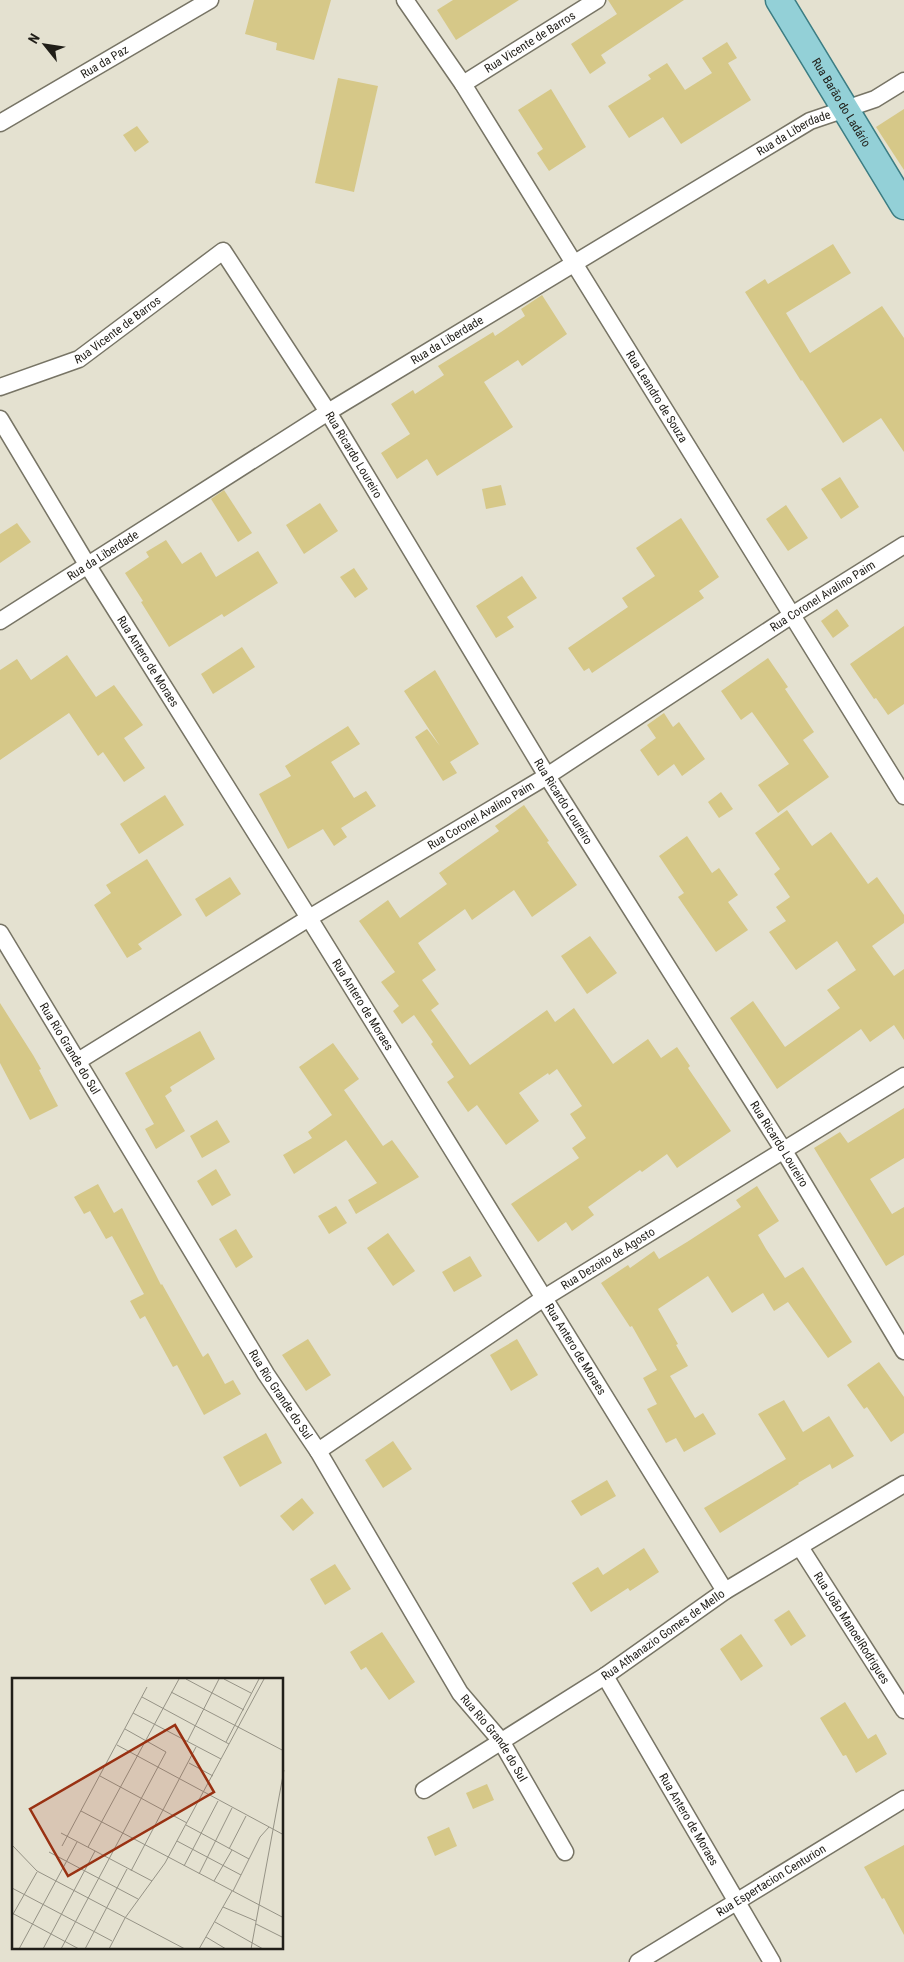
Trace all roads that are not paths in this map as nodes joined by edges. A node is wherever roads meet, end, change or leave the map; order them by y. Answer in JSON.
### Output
{"nodes":[{"id":1,"x":210,"y":0,"type":"edge"},
{"id":2,"x":405,"y":0,"type":"edge"},
{"id":3,"x":597,"y":0,"type":"edge"},
{"id":4,"x":779,"y":0,"type":"edge"},
{"id":5,"x":904,"y":82,"type":"edge"},
{"id":6,"x":462,"y":84,"type":"junction"},
{"id":7,"x":846,"y":110,"type":"junction"},
{"id":8,"x":0,"y":123,"type":"edge"},
{"id":9,"x":904,"y":206,"type":"edge"},
{"id":10,"x":223,"y":251,"type":"joint"},
{"id":11,"x":573,"y":265,"type":"junction"},
{"id":12,"x":0,"y":387,"type":"edge"},
{"id":13,"x":328,"y":412,"type":"junction"},
{"id":14,"x":0,"y":419,"type":"edge"},
{"id":15,"x":904,"y":544,"type":"edge"},
{"id":16,"x":88,"y":566,"type":"junction"},
{"id":17,"x":792,"y":615,"type":"junction"},
{"id":18,"x":0,"y":621,"type":"edge"},
{"id":19,"x":547,"y":776,"type":"junction"},
{"id":20,"x":904,"y":796,"type":"edge"},
{"id":21,"x":309,"y":918,"type":"junction"},
{"id":22,"x":0,"y":933,"type":"edge"},
{"id":23,"x":78,"y":1061,"type":"junction"},
{"id":24,"x":904,"y":1076,"type":"edge"},
{"id":25,"x":784,"y":1150,"type":"junction"},
{"id":26,"x":544,"y":1298,"type":"junction"},
{"id":27,"x":904,"y":1351,"type":"edge"},
{"id":28,"x":318,"y":1451,"type":"junction"},
{"id":29,"x":904,"y":1484,"type":"edge"},
{"id":30,"x":800,"y":1547,"type":"junction"},
{"id":31,"x":725,"y":1591,"type":"junction"},
{"id":32,"x":605,"y":1676,"type":"junction"},
{"id":33,"x":904,"y":1710,"type":"edge"},
{"id":34,"x":501,"y":1741,"type":"junction"},
{"id":35,"x":424,"y":1790,"type":"dead end"},
{"id":36,"x":904,"y":1799,"type":"edge"},
{"id":37,"x":565,"y":1852,"type":"dead end"},
{"id":38,"x":737,"y":1902,"type":"junction"},
{"id":39,"x":638,"y":1962,"type":"edge"},
{"id":40,"x":772,"y":1962,"type":"edge"}],
"edges":[{"from":1,"to":8,"type":"street","name":"Rua da Paz"},
{"from":2,"to":6,"type":"street","name":"Rua Leandro de Souza"},
{"from":3,"to":6,"type":"street","name":"Rua Vicente de Barros"},
{"from":4,"to":7,"type":"main road","name":"Rua Barão do Ladário"},
{"from":5,"to":7,"type":"street","name":"Rua da Liberdade"},
{"from":6,"to":11,"type":"street","name":"Rua Leandro de Souza"},
{"from":7,"to":9,"type":"main road","name":"Rua Barão do Ladário"},
{"from":7,"to":11,"type":"street","name":"Rua da Liberdade"},
{"from":10,"to":12,"type":"street","name":"Rua Vicente de Barros"},
{"from":10,"to":13,"type":"street","name":"Rua Ricardo Loureiro"},
{"from":11,"to":13,"type":"street","name":"Rua da Liberdade"},
{"from":11,"to":17,"type":"street","name":"Rua Leandro de Souza"},
{"from":13,"to":16,"type":"street","name":"Rua da Liberdade"},
{"from":13,"to":19,"type":"street","name":"Rua Ricardo Loureiro"},
{"from":14,"to":16,"type":"street","name":"Rua Antero de Moraes"},
{"from":15,"to":17,"type":"street","name":"Rua Coronel Avalino Paim"},
{"from":16,"to":18,"type":"street","name":"Rua da Liberdade"},
{"from":16,"to":21,"type":"street","name":"Rua Antero de Moraes"},
{"from":17,"to":19,"type":"street","name":"Rua Coronel Avalino Paim"},
{"from":17,"to":20,"type":"street","name":"Rua Leandro de Souza"},
{"from":19,"to":21,"type":"street","name":"Rua Coronel Avalino Paim"},
{"from":19,"to":25,"type":"street","name":"Rua Ricardo Loureiro"},
{"from":21,"to":23,"type":"street","name":"Rua Coronel Avalino Paim"},
{"from":21,"to":26,"type":"street","name":"Rua Antero de Moraes"},
{"from":22,"to":23,"type":"street","name":"Rua Rio Grande do Sul"},
{"from":23,"to":28,"type":"street","name":"Rua Rio Grande do Sul"},
{"from":24,"to":25,"type":"street","name":"Rua Dezoito de Agosto"},
{"from":25,"to":26,"type":"street","name":"Rua Dezoito de Agosto"},
{"from":25,"to":27,"type":"street","name":"Rua Ricardo Loureiro"},
{"from":26,"to":28,"type":"street","name":"Rua Dezoito de Agosto"},
{"from":26,"to":31,"type":"street","name":"Rua Antero de Moraes"},
{"from":28,"to":34,"type":"street","name":"Rua Rio Grande do Sul"},
{"from":29,"to":30,"type":"street","name":"Rua Athanazio Gomes de Mello"},
{"from":30,"to":31,"type":"street","name":"Rua Athanazio Gomes de Mello"},
{"from":30,"to":33,"type":"street","name":"Rua João ManoelRodrigues"},
{"from":31,"to":32,"type":"street","name":"Rua Athanazio Gomes de Mello"},
{"from":32,"to":34,"type":"street","name":"Rua Athanazio Gomes de Mello"},
{"from":32,"to":38,"type":"street","name":"Rua Antero de Moraes"},
{"from":34,"to":35,"type":"street","name":"Rua Athanazio Gomes de Mello"},
{"from":34,"to":37,"type":"street","name":"Rua Rio Grande do Sul"},
{"from":36,"to":38,"type":"street","name":"Rua Espertacion Centurion"},
{"from":38,"to":39,"type":"street","name":"Rua Espertacion Centurion"},
{"from":38,"to":40,"type":"street","name":"Rua Antero de Moraes"}]}
